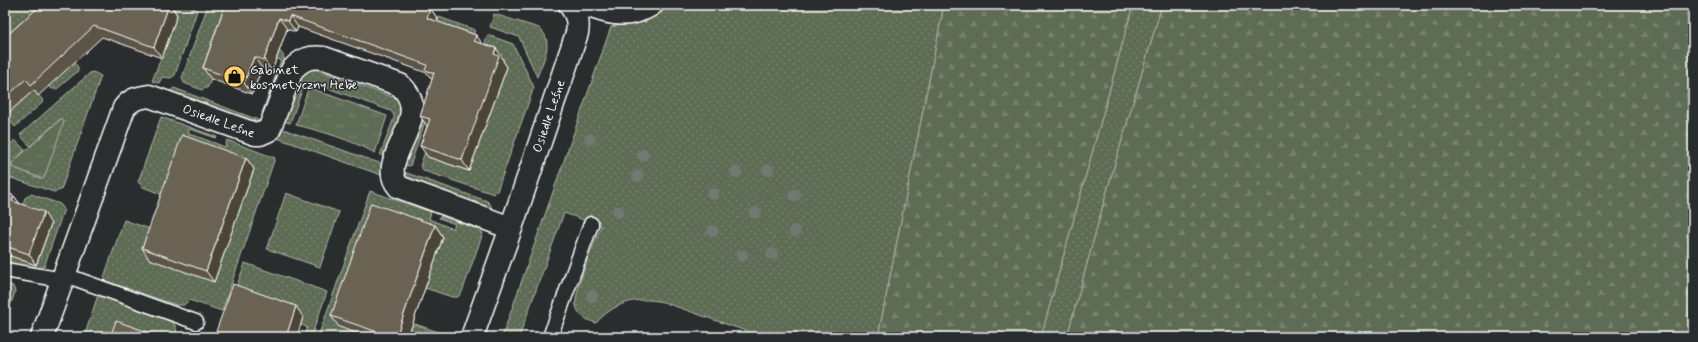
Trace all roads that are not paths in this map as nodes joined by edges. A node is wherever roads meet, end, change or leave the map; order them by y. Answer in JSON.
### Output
{"nodes":[{"id":1,"x":570,"y":5,"type":"edge"},
{"id":2,"x":574,"y":5,"type":"edge"},
{"id":3,"x":657,"y":5,"type":"edge"},
{"id":4,"x":591,"y":224,"type":"dead end"},
{"id":5,"x":512,"y":228,"type":"junction"},
{"id":6,"x":5,"y":270,"type":"edge"},
{"id":7,"x":64,"y":278,"type":"junction"},
{"id":8,"x":196,"y":322,"type":"dead end"},
{"id":9,"x":42,"y":337,"type":"edge"},
{"id":10,"x":472,"y":337,"type":"edge"},
{"id":11,"x":550,"y":337,"type":"edge"}],
"edges":[{"from":1,"to":5,"type":"street","name":"Osiedle Leśne"},
{"from":2,"to":3,"type":"lane"},
{"from":4,"to":11,"type":"lane"},
{"from":5,"to":7,"type":"street","name":"Osiedle Leśne"},
{"from":5,"to":10,"type":"street","name":"Osiedle Leśne"},
{"from":6,"to":7,"type":"lane"},
{"from":7,"to":8,"type":"lane"},
{"from":7,"to":9,"type":"street","name":"Osiedle Leśne"}]}
